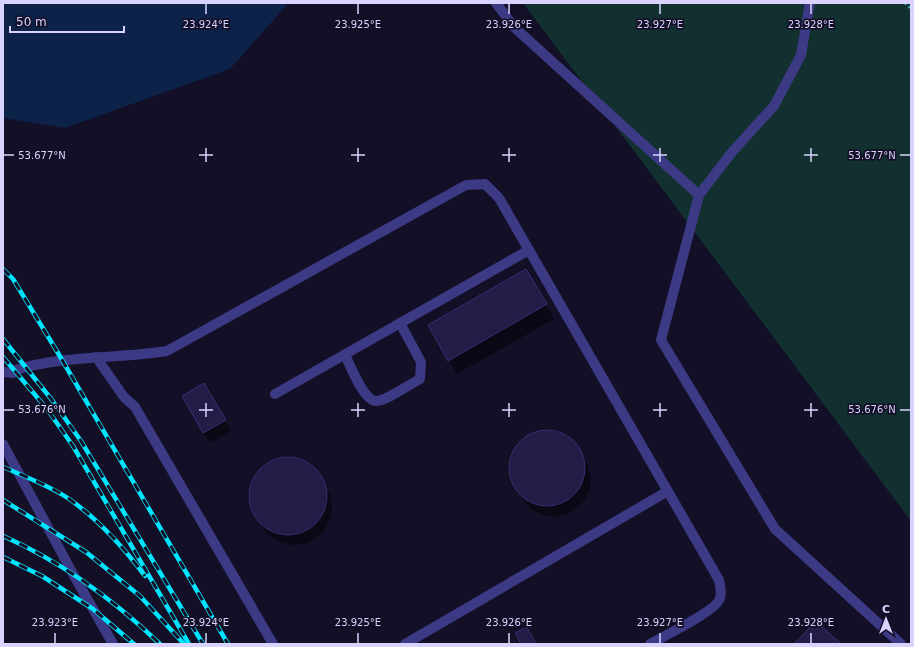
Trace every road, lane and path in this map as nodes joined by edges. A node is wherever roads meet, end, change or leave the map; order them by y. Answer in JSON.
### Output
{"nodes":[{"id":1,"x":496,"y":3,"type":"edge"},
{"id":2,"x":810,"y":3,"type":"edge"},
{"id":3,"x":905,"y":3,"type":"edge"},
{"id":4,"x":911,"y":9,"type":"edge"},
{"id":5,"x":699,"y":195,"type":"junction"},
{"id":6,"x":529,"y":250,"type":"junction"},
{"id":7,"x":400,"y":323,"type":"junction"},
{"id":8,"x":345,"y":355,"type":"junction"},
{"id":9,"x":96,"y":358,"type":"junction"},
{"id":10,"x":3,"y":372,"type":"edge"},
{"id":11,"x":275,"y":394,"type":"dead end"},
{"id":12,"x":3,"y":444,"type":"edge"},
{"id":13,"x":668,"y":491,"type":"junction"},
{"id":14,"x":113,"y":644,"type":"edge"},
{"id":15,"x":273,"y":644,"type":"edge"},
{"id":16,"x":405,"y":644,"type":"edge"},
{"id":17,"x":650,"y":644,"type":"edge"},
{"id":18,"x":902,"y":644,"type":"edge"}],
"edges":[{"from":1,"to":5,"type":"lane"},
{"from":2,"to":5,"type":"lane"},
{"from":3,"to":4,"type":"path"},
{"from":5,"to":18,"type":"lane"},
{"from":6,"to":7,"type":"lane"},
{"from":6,"to":9,"type":"lane"},
{"from":6,"to":13,"type":"lane"},
{"from":7,"to":8,"type":"lane"},
{"from":7,"to":8,"type":"lane"},
{"from":8,"to":11,"type":"lane"},
{"from":9,"to":10,"type":"lane"},
{"from":9,"to":15,"type":"lane"},
{"from":12,"to":14,"type":"lane"},
{"from":13,"to":16,"type":"lane"},
{"from":13,"to":17,"type":"lane"}]}
